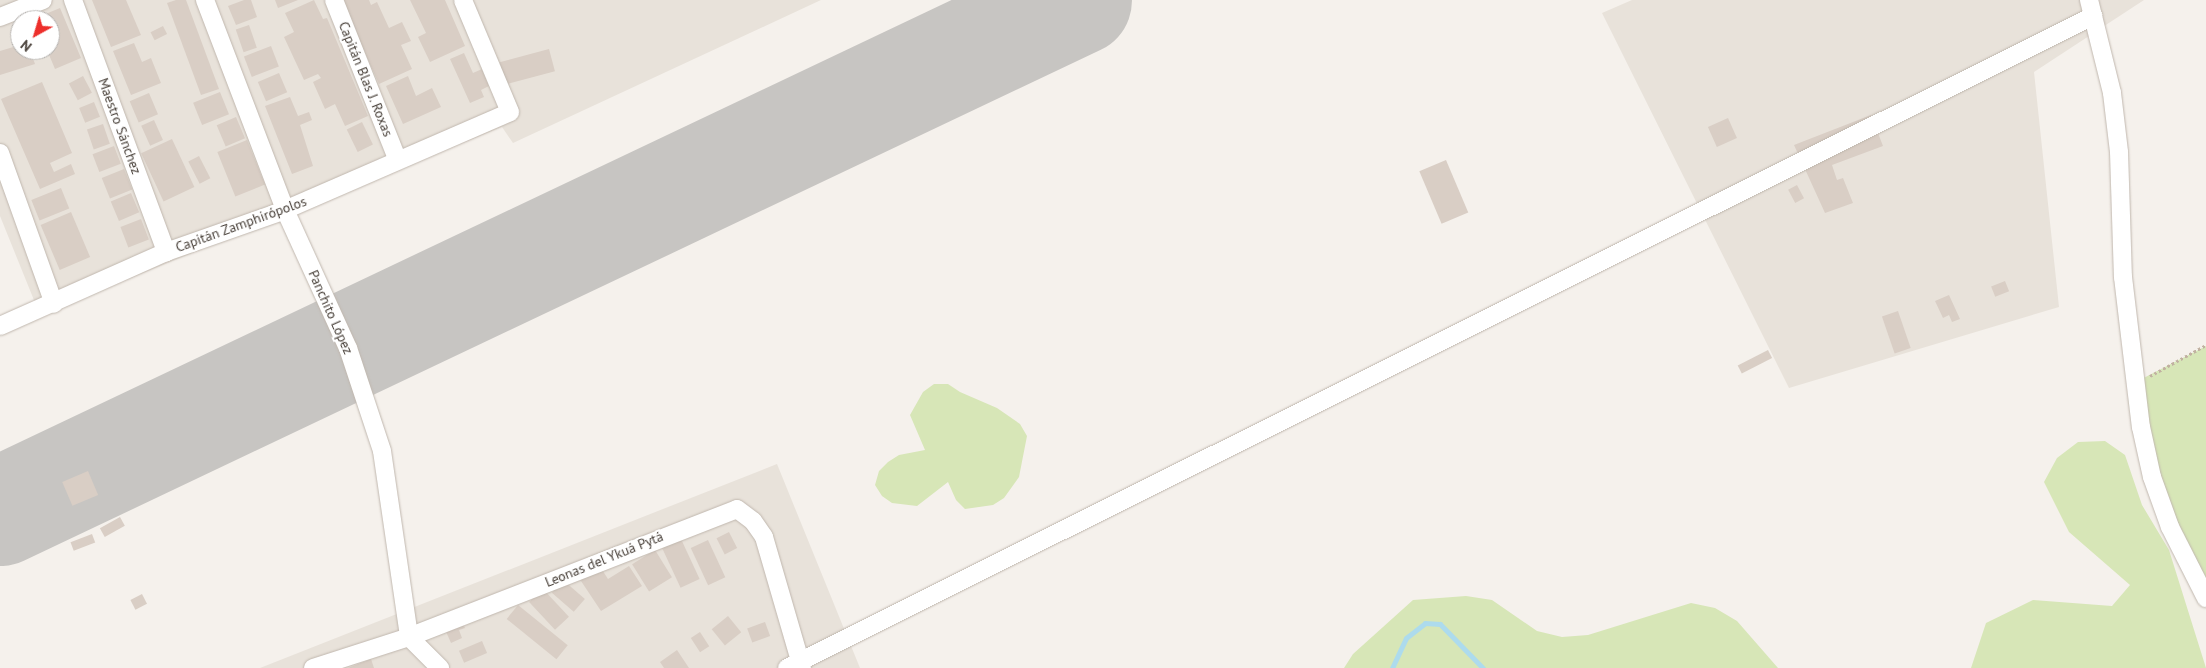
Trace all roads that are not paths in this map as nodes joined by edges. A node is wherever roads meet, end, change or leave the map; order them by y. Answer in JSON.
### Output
{"nodes":[{"id":1,"x":43,"y":0,"type":"edge"},
{"id":2,"x":73,"y":0,"type":"edge"},
{"id":3,"x":205,"y":0,"type":"edge"},
{"id":4,"x":334,"y":0,"type":"edge"},
{"id":5,"x":463,"y":0,"type":"edge"},
{"id":6,"x":2091,"y":8,"type":"edge"},
{"id":7,"x":0,"y":17,"type":"edge"},
{"id":8,"x":0,"y":153,"type":"edge"},
{"id":9,"x":397,"y":158,"type":"junction"},
{"id":10,"x":286,"y":210,"type":"junction"},
{"id":11,"x":166,"y":252,"type":"junction"},
{"id":12,"x":54,"y":304,"type":"junction"},
{"id":13,"x":0,"y":326,"type":"edge"},
{"id":14,"x":2206,"y":598,"type":"edge"},
{"id":15,"x":409,"y":637,"type":"junction"},
{"id":16,"x":797,"y":665,"type":"edge"},
{"id":17,"x":313,"y":668,"type":"edge"},
{"id":18,"x":440,"y":668,"type":"edge"}],
"edges":[{"from":1,"to":7,"type":"street"},
{"from":2,"to":11,"type":"street","name":"Maestro Sánchez"},
{"from":3,"to":10,"type":"street","name":"Panchito López"},
{"from":4,"to":9,"type":"street","name":"Capitán Blas J. Roxas"},
{"from":5,"to":9,"type":"street","name":"Capitán Zamphirópolos"},
{"from":6,"to":14,"type":"street"},
{"from":6,"to":16,"type":"street"},
{"from":8,"to":12,"type":"street"},
{"from":9,"to":10,"type":"street","name":"Capitán Zamphirópolos"},
{"from":10,"to":11,"type":"street","name":"Capitán Zamphirópolos"},
{"from":10,"to":15,"type":"street","name":"Panchito López"},
{"from":11,"to":12,"type":"street","name":"Capitán Zamphirópolos"},
{"from":12,"to":13,"type":"street","name":"Capitán Zamphirópolos"},
{"from":15,"to":16,"type":"street","name":"Leonas del Ykuá Pytá"},
{"from":15,"to":17,"type":"street","name":"Leonas del Ykuá Pytá"},
{"from":15,"to":18,"type":"street"}]}
